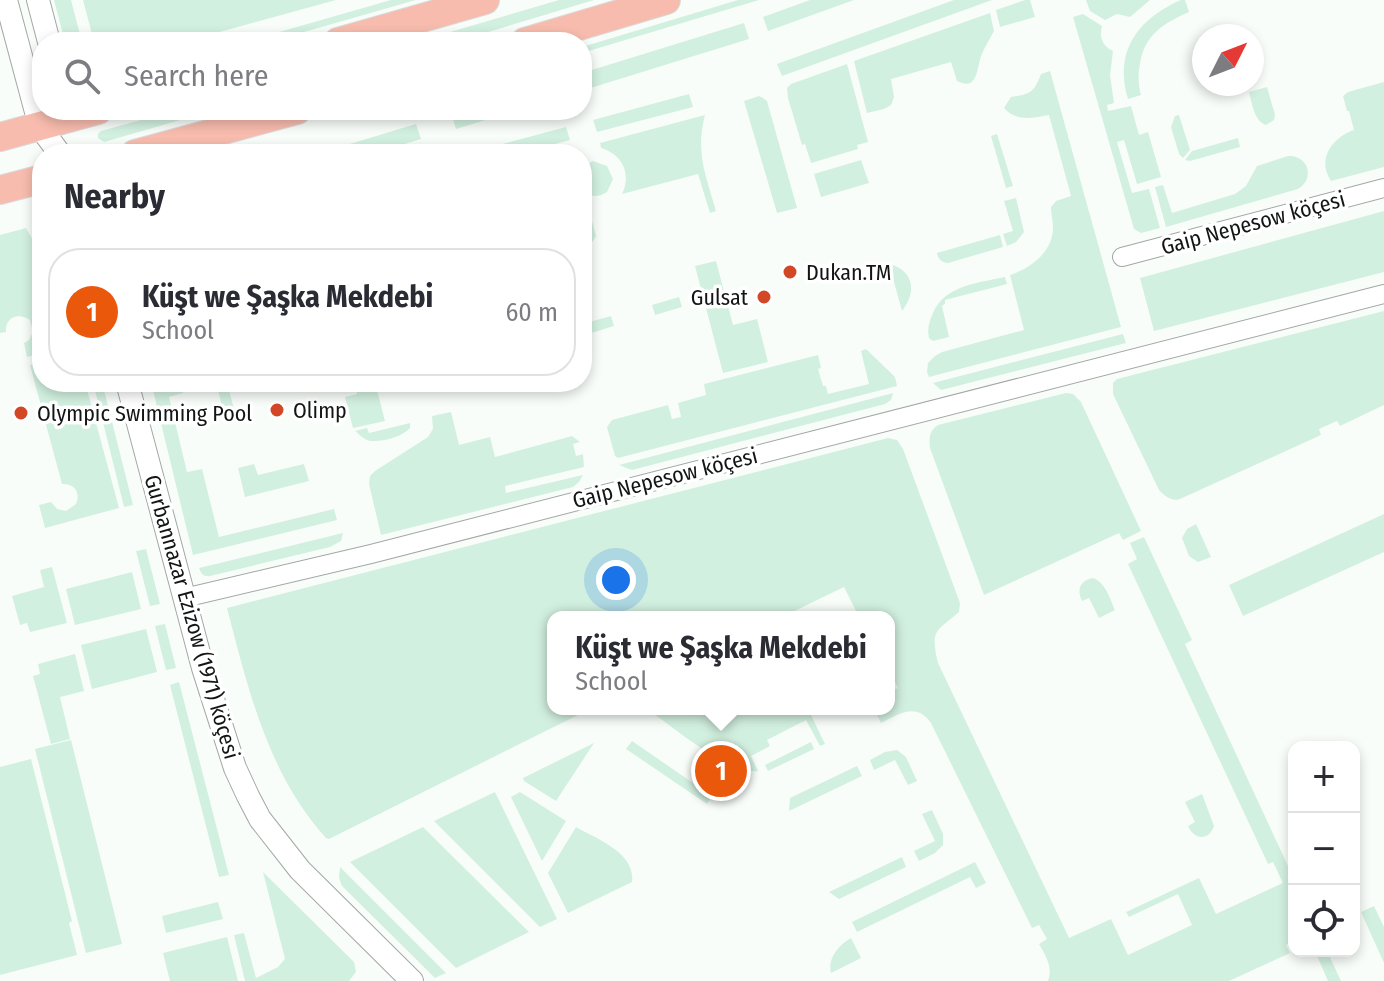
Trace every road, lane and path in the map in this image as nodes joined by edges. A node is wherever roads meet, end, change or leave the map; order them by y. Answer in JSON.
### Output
{"nodes":[{"id":1,"x":6,"y":0,"type":"edge"},
{"id":2,"x":38,"y":0,"type":"edge"},
{"id":3,"x":485,"y":0,"type":"edge"},
{"id":4,"x":666,"y":0,"type":"edge"},
{"id":5,"x":46,"y":32,"type":"edge"},
{"id":6,"x":373,"y":32,"type":"edge"},
{"id":7,"x":559,"y":32,"type":"edge"},
{"id":8,"x":32,"y":97,"type":"edge"},
{"id":9,"x":38,"y":120,"type":"edge"},
{"id":10,"x":55,"y":120,"type":"edge"},
{"id":11,"x":68,"y":120,"type":"edge"},
{"id":12,"x":260,"y":120,"type":"edge"},
{"id":13,"x":40,"y":127,"type":"junction"},
{"id":14,"x":0,"y":137,"type":"edge"},
{"id":15,"x":53,"y":144,"type":"edge"},
{"id":16,"x":70,"y":144,"type":"edge"},
{"id":17,"x":172,"y":144,"type":"edge"},
{"id":18,"x":32,"y":182,"type":"edge"},
{"id":19,"x":1384,"y":188,"type":"edge"},
{"id":20,"x":0,"y":190,"type":"edge"},
{"id":21,"x":1122,"y":257,"type":"dead end"},
{"id":22,"x":1384,"y":294,"type":"edge"},
{"id":23,"x":130,"y":392,"type":"edge"},
{"id":24,"x":184,"y":598,"type":"junction"},
{"id":25,"x":412,"y":981,"type":"edge"}],
"edges":[{"from":1,"to":8,"type":"street"},
{"from":2,"to":5,"type":"street"},
{"from":3,"to":6,"type":"main road"},
{"from":4,"to":7,"type":"main road"},
{"from":9,"to":13,"type":"street"},
{"from":10,"to":13,"type":"main road"},
{"from":11,"to":16,"type":"street"},
{"from":12,"to":17,"type":"main road"},
{"from":13,"to":14,"type":"main road"},
{"from":13,"to":15,"type":"street"},
{"from":18,"to":20,"type":"main road"},
{"from":19,"to":21,"type":"street","name":"Gaip Nepesow köçesi"},
{"from":22,"to":24,"type":"street","name":"Gaip Nepesow köçesi"},
{"from":23,"to":24,"type":"street","name":"Gurbannazar Ezizow (1971) köçesi"},
{"from":24,"to":25,"type":"street","name":"Gurbannazar Ezizow (1971) köçesi"}]}
